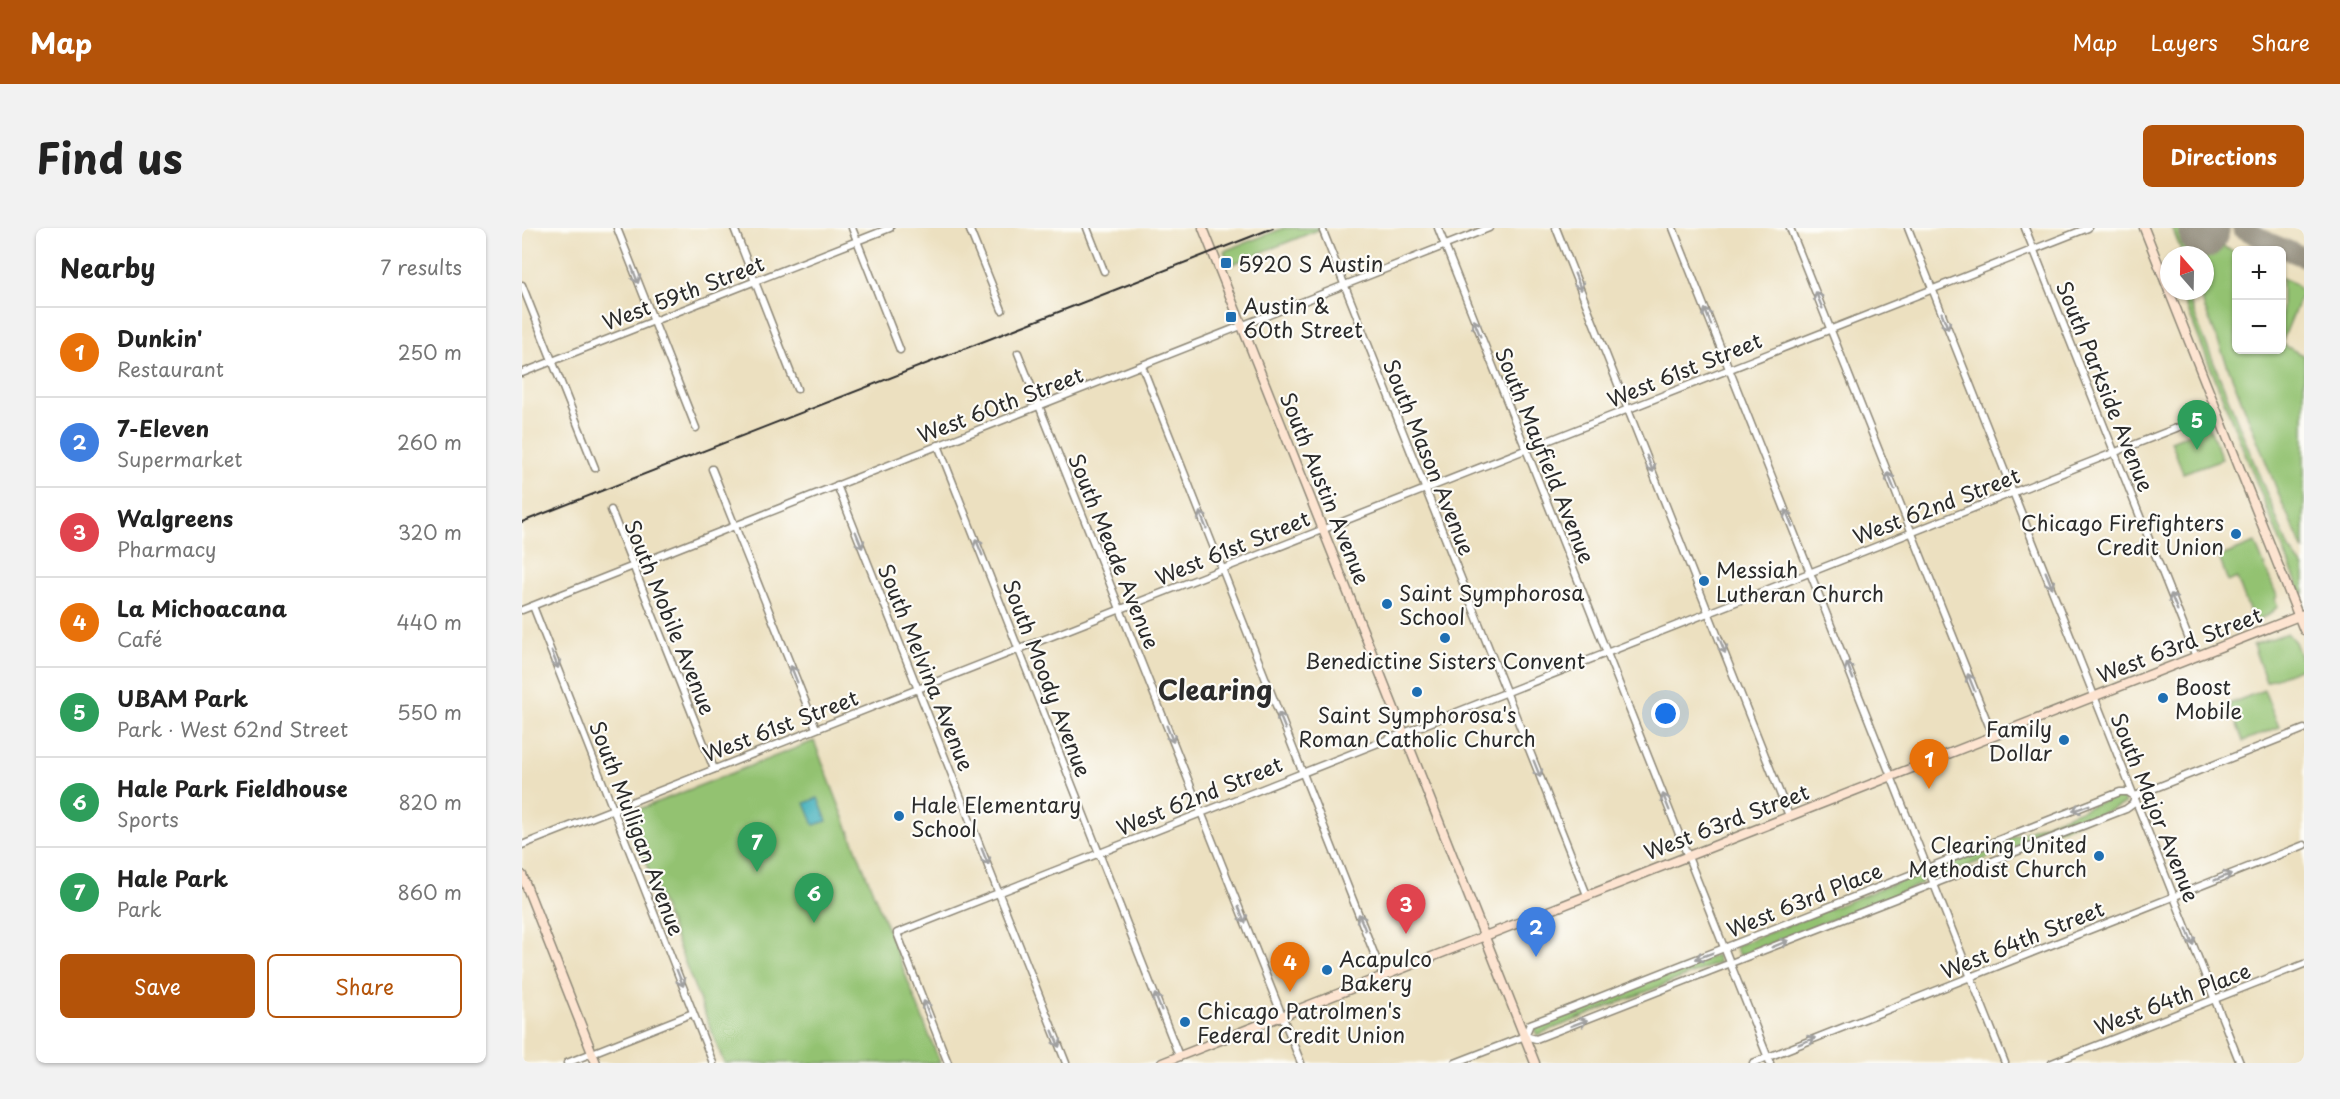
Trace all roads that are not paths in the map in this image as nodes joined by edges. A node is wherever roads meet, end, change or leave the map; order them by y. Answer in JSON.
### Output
{"nodes":[{"id":1,"x":617,"y":228,"type":"edge"},
{"id":2,"x":734,"y":228,"type":"edge"},
{"id":3,"x":852,"y":228,"type":"edge"},
{"id":4,"x":890,"y":228,"type":"edge"},
{"id":5,"x":969,"y":228,"type":"edge"},
{"id":6,"x":1087,"y":228,"type":"edge"},
{"id":7,"x":1203,"y":228,"type":"edge"},
{"id":8,"x":1438,"y":228,"type":"edge"},
{"id":9,"x":1489,"y":228,"type":"edge"},
{"id":10,"x":1556,"y":228,"type":"edge"},
{"id":11,"x":1673,"y":228,"type":"edge"},
{"id":12,"x":1791,"y":228,"type":"edge"},
{"id":13,"x":1908,"y":228,"type":"edge"},
{"id":14,"x":2025,"y":228,"type":"edge"},
{"id":15,"x":2088,"y":228,"type":"edge"},
{"id":16,"x":2144,"y":228,"type":"edge"},
{"id":17,"x":1323,"y":231,"type":"dead end"},
{"id":18,"x":857,"y":241,"type":"junction"},
{"id":19,"x":1445,"y":246,"type":"junction"},
{"id":20,"x":2034,"y":249,"type":"junction"},
{"id":21,"x":2160,"y":268,"type":"edge"},
{"id":22,"x":1104,"y":270,"type":"dead end"},
{"id":23,"x":755,"y":281,"type":"junction"},
{"id":24,"x":522,"y":285,"type":"edge"},
{"id":25,"x":1344,"y":286,"type":"junction"},
{"id":26,"x":1932,"y":289,"type":"junction"},
{"id":27,"x":2173,"y":300,"type":"edge"},
{"id":28,"x":1002,"y":310,"type":"dead end"},
{"id":29,"x":654,"y":321,"type":"junction"},
{"id":30,"x":1242,"y":326,"type":"junction"},
{"id":31,"x":1831,"y":329,"type":"junction"},
{"id":32,"x":900,"y":350,"type":"dead end"},
{"id":33,"x":1018,"y":353,"type":"dead end"},
{"id":34,"x":552,"y":361,"type":"junction"},
{"id":35,"x":1142,"y":366,"type":"junction"},
{"id":36,"x":1728,"y":369,"type":"junction"},
{"id":37,"x":522,"y":373,"type":"edge"},
{"id":38,"x":797,"y":388,"type":"dead end"},
{"id":39,"x":1040,"y":406,"type":"junction"},
{"id":40,"x":1628,"y":409,"type":"junction"},
{"id":41,"x":2217,"y":412,"type":"junction"},
{"id":42,"x":696,"y":428,"type":"dead end"},
{"id":43,"x":938,"y":445,"type":"junction"},
{"id":44,"x":1526,"y":449,"type":"junction"},
{"id":45,"x":2115,"y":452,"type":"junction"},
{"id":46,"x":595,"y":468,"type":"dead end"},
{"id":47,"x":712,"y":469,"type":"dead end"},
{"id":48,"x":837,"y":485,"type":"junction"},
{"id":49,"x":1425,"y":489,"type":"junction"},
{"id":50,"x":2013,"y":492,"type":"junction"},
{"id":51,"x":611,"y":510,"type":"dead end"},
{"id":52,"x":736,"y":526,"type":"junction"},
{"id":53,"x":1323,"y":529,"type":"junction"},
{"id":54,"x":1911,"y":532,"type":"junction"},
{"id":55,"x":634,"y":565,"type":"junction"},
{"id":56,"x":1222,"y":569,"type":"junction"},
{"id":57,"x":1811,"y":572,"type":"junction"},
{"id":58,"x":533,"y":606,"type":"junction"},
{"id":59,"x":1121,"y":609,"type":"junction"},
{"id":60,"x":522,"y":610,"type":"edge"},
{"id":61,"x":1708,"y":612,"type":"junction"},
{"id":62,"x":2301,"y":615,"type":"edge"},
{"id":63,"x":2304,"y":630,"type":"edge"},
{"id":64,"x":1019,"y":649,"type":"junction"},
{"id":65,"x":1606,"y":652,"type":"junction"},
{"id":66,"x":2196,"y":657,"type":"junction"},
{"id":67,"x":918,"y":689,"type":"junction"},
{"id":68,"x":1506,"y":692,"type":"junction"},
{"id":69,"x":2094,"y":697,"type":"junction"},
{"id":70,"x":816,"y":728,"type":"junction"},
{"id":71,"x":2304,"y":729,"type":"edge"},
{"id":72,"x":1404,"y":732,"type":"junction"},
{"id":73,"x":1993,"y":736,"type":"junction"},
{"id":74,"x":714,"y":768,"type":"junction"},
{"id":75,"x":1302,"y":772,"type":"junction"},
{"id":76,"x":1891,"y":776,"type":"junction"},
{"id":77,"x":2135,"y":796,"type":"junction"},
{"id":78,"x":613,"y":808,"type":"junction"},
{"id":79,"x":1202,"y":812,"type":"junction"},
{"id":80,"x":1789,"y":816,"type":"junction"},
{"id":81,"x":522,"y":845,"type":"edge"},
{"id":82,"x":2304,"y":845,"type":"edge"},
{"id":83,"x":1098,"y":852,"type":"junction"},
{"id":84,"x":1688,"y":856,"type":"junction"},
{"id":85,"x":1928,"y":868,"type":"junction"},
{"id":86,"x":522,"y":875,"type":"edge"},
{"id":87,"x":1934,"y":884,"type":"junction"},
{"id":88,"x":998,"y":892,"type":"junction"},
{"id":89,"x":1587,"y":895,"type":"junction"},
{"id":90,"x":2174,"y":897,"type":"junction"},
{"id":91,"x":1485,"y":936,"type":"junction"},
{"id":92,"x":1724,"y":948,"type":"junction"},
{"id":93,"x":1731,"y":964,"type":"junction"},
{"id":94,"x":2304,"y":964,"type":"edge"},
{"id":95,"x":1383,"y":976,"type":"junction"},
{"id":96,"x":1971,"y":977,"type":"junction"},
{"id":97,"x":2215,"y":999,"type":"junction"},
{"id":98,"x":693,"y":1013,"type":"junction"},
{"id":99,"x":1282,"y":1016,"type":"junction"},
{"id":100,"x":1524,"y":1036,"type":"junction"},
{"id":101,"x":592,"y":1053,"type":"junction"},
{"id":102,"x":1179,"y":1056,"type":"junction"},
{"id":103,"x":1769,"y":1060,"type":"edge"},
{"id":104,"x":567,"y":1063,"type":"edge"},
{"id":105,"x":596,"y":1063,"type":"edge"},
{"id":106,"x":713,"y":1063,"type":"edge"},
{"id":107,"x":948,"y":1063,"type":"edge"},
{"id":108,"x":1066,"y":1063,"type":"edge"},
{"id":109,"x":1162,"y":1063,"type":"edge"},
{"id":110,"x":1301,"y":1063,"type":"edge"},
{"id":111,"x":1455,"y":1063,"type":"edge"},
{"id":112,"x":1535,"y":1063,"type":"edge"},
{"id":113,"x":1752,"y":1063,"type":"edge"},
{"id":114,"x":2006,"y":1063,"type":"edge"},
{"id":115,"x":2052,"y":1063,"type":"edge"},
{"id":116,"x":2240,"y":1063,"type":"edge"}],
"edges":[{"from":1,"to":29,"type":"street","one_way":true},
{"from":2,"to":23,"type":"street"},
{"from":3,"to":18,"type":"street"},
{"from":4,"to":18,"type":"street","name":"West 59th Street"},
{"from":5,"to":28,"type":"street"},
{"from":6,"to":22,"type":"street"},
{"from":7,"to":30,"type":"main road","name":"South Austin Avenue"},
{"from":8,"to":19,"type":"street","name":"South Mayfield Avenue"},
{"from":9,"to":19,"type":"street","name":"West 60th Street"},
{"from":10,"to":40,"type":"street","one_way":true},
{"from":36,"to":11,"type":"street","one_way":true},
{"from":31,"to":12,"type":"street","one_way":true},
{"from":13,"to":26,"type":"street","name":"South Major Avenue"},
{"from":14,"to":20,"type":"street","name":"South Parkside Avenue"},
{"from":15,"to":20,"type":"street","name":"West 61st Street"},
{"from":16,"to":21,"type":"main road"},
{"from":17,"to":25,"type":"street","name":"South Mason Avenue"},
{"from":18,"to":23,"type":"street","name":"West 59th Street"},
{"from":18,"to":32,"type":"street"},
{"from":19,"to":25,"type":"street","name":"West 60th Street"},
{"from":44,"to":19,"type":"street","name":"South Mayfield Avenue","one_way":true},
{"from":20,"to":26,"type":"street","name":"West 61st Street"},
{"from":20,"to":45,"type":"street","name":"South Parkside Avenue"},
{"from":23,"to":29,"type":"street","name":"West 59th Street"},
{"from":23,"to":38,"type":"street"},
{"from":24,"to":34,"type":"street"},
{"from":25,"to":30,"type":"street","name":"West 60th Street"},
{"from":25,"to":49,"type":"street","name":"South Mason Avenue"},
{"from":26,"to":31,"type":"street","name":"West 61st Street"},
{"from":26,"to":50,"type":"street","name":"South Major Avenue","one_way":true},
{"from":27,"to":41,"type":"main road"},
{"from":29,"to":34,"type":"street","name":"West 59th Street"},
{"from":29,"to":42,"type":"street"},
{"from":30,"to":35,"type":"street","name":"West 60th Street"},
{"from":30,"to":53,"type":"main road","name":"South Austin Avenue"},
{"from":31,"to":36,"type":"street","name":"West 61st Street"},
{"from":54,"to":31,"type":"street","one_way":true},
{"from":33,"to":39,"type":"street","name":"South Meade Avenue"},
{"from":34,"to":37,"type":"street","name":"West 59th Street"},
{"from":34,"to":46,"type":"street"},
{"from":35,"to":39,"type":"street","name":"West 60th Street"},
{"from":56,"to":35,"type":"street","one_way":true},
{"from":36,"to":40,"type":"street","name":"West 61st Street"},
{"from":57,"to":36,"type":"street","one_way":true},
{"from":39,"to":43,"type":"street","name":"West 60th Street"},
{"from":39,"to":59,"type":"street","name":"South Meade Avenue"},
{"from":40,"to":44,"type":"street","name":"West 61st Street"},
{"from":40,"to":61,"type":"street","one_way":true},
{"from":41,"to":45,"type":"street","name":"West 62nd Street"},
{"from":41,"to":62,"type":"main road"},
{"from":43,"to":48,"type":"street","name":"West 60th Street"},
{"from":64,"to":43,"type":"street","name":"South Moody Avenue","one_way":true},
{"from":44,"to":49,"type":"street","name":"West 61st Street"},
{"from":44,"to":65,"type":"street","name":"South Mayfield Avenue"},
{"from":45,"to":50,"type":"street","name":"West 62nd Street"},
{"from":66,"to":45,"type":"street","name":"South Parkside Avenue","one_way":true},
{"from":47,"to":52,"type":"street"},
{"from":48,"to":52,"type":"street","name":"West 60th Street"},
{"from":48,"to":67,"type":"street","name":"South Melvina Avenue","one_way":true},
{"from":49,"to":53,"type":"street","name":"West 61st Street"},
{"from":49,"to":68,"type":"street","name":"South Mason Avenue"},
{"from":50,"to":54,"type":"street","name":"West 62nd Street"},
{"from":50,"to":69,"type":"street","name":"South Major Avenue","one_way":true},
{"from":51,"to":55,"type":"street","name":"South Mobile Avenue"},
{"from":52,"to":55,"type":"street","name":"West 60th Street"},
{"from":70,"to":52,"type":"street","one_way":true},
{"from":53,"to":56,"type":"street","name":"West 61st Street"},
{"from":53,"to":72,"type":"main road","name":"South Austin Avenue"},
{"from":54,"to":57,"type":"street","name":"West 62nd Street"},
{"from":73,"to":54,"type":"street","one_way":true},
{"from":55,"to":58,"type":"street","name":"West 60th Street"},
{"from":55,"to":74,"type":"street","name":"South Mobile Avenue"},
{"from":56,"to":59,"type":"street","name":"West 61st Street"},
{"from":75,"to":56,"type":"street","one_way":true},
{"from":57,"to":61,"type":"street","name":"West 62nd Street"},
{"from":76,"to":57,"type":"street","one_way":true},
{"from":58,"to":60,"type":"street","name":"West 60th Street"},
{"from":58,"to":78,"type":"street","name":"South Mulligan Avenue","one_way":true},
{"from":59,"to":64,"type":"street","name":"West 61st Street"},
{"from":59,"to":79,"type":"street","name":"South Meade Avenue","one_way":true},
{"from":61,"to":65,"type":"street","name":"West 62nd Street"},
{"from":61,"to":80,"type":"street","one_way":true},
{"from":62,"to":63,"type":"main road"},
{"from":62,"to":66,"type":"main road","name":"West 63rd Street"},
{"from":64,"to":67,"type":"street","name":"West 61st Street"},
{"from":64,"to":83,"type":"street","name":"South Moody Avenue"},
{"from":65,"to":68,"type":"street","name":"West 62nd Street"},
{"from":84,"to":65,"type":"street","name":"South Mayfield Avenue","one_way":true},
{"from":66,"to":69,"type":"main road","name":"West 63rd Street"},
{"from":67,"to":70,"type":"street","name":"West 61st Street"},
{"from":67,"to":88,"type":"street","name":"South Melvina Avenue","one_way":true},
{"from":68,"to":72,"type":"street","name":"West 62nd Street"},
{"from":68,"to":89,"type":"street","name":"South Mason Avenue","one_way":true},
{"from":69,"to":73,"type":"main road","name":"West 63rd Street"},
{"from":69,"to":77,"type":"street","name":"South Major Avenue"},
{"from":70,"to":74,"type":"street","name":"West 61st Street"},
{"from":71,"to":77,"type":"street","name":"West 63rd Place"},
{"from":72,"to":75,"type":"street","name":"West 62nd Street"},
{"from":72,"to":91,"type":"main road","name":"South Austin Avenue"},
{"from":73,"to":76,"type":"main road","name":"West 63rd Street"},
{"from":74,"to":78,"type":"street","name":"West 61st Street"},
{"from":75,"to":79,"type":"street","name":"West 62nd Street"},
{"from":95,"to":75,"type":"street","one_way":true},
{"from":76,"to":80,"type":"main road","name":"West 63rd Street"},
{"from":76,"to":85,"type":"street"},
{"from":77,"to":85,"type":"street","name":"West 63rd Place","one_way":true},
{"from":77,"to":87,"type":"street","name":"West 63rd Place"},
{"from":77,"to":90,"type":"street","name":"South Major Avenue"},
{"from":78,"to":81,"type":"street","name":"West 61st Street"},
{"from":78,"to":98,"type":"street","name":"South Mulligan Avenue","one_way":true},
{"from":79,"to":83,"type":"street","name":"West 62nd Street"},
{"from":79,"to":99,"type":"street","name":"South Meade Avenue","one_way":true},
{"from":80,"to":84,"type":"main road","name":"West 63rd Street"},
{"from":90,"to":82,"type":"street","name":"West 64th Street","one_way":true},
{"from":83,"to":88,"type":"street","name":"West 62nd Street"},
{"from":102,"to":83,"type":"street","name":"South Moody Avenue","one_way":true},
{"from":84,"to":89,"type":"main road","name":"West 63rd Street"},
{"from":84,"to":92,"type":"street","name":"South Mayfield Avenue"},
{"from":85,"to":87,"type":"street"},
{"from":85,"to":92,"type":"street","name":"West 63rd Place"},
{"from":86,"to":101,"type":"main road"},
{"from":93,"to":87,"type":"street","name":"West 63rd Place","one_way":true},
{"from":87,"to":96,"type":"street"},
{"from":107,"to":88,"type":"street","name":"West 62nd Street","one_way":true},
{"from":88,"to":108,"type":"street","name":"South Melvina Avenue","one_way":true},
{"from":89,"to":91,"type":"main road","name":"West 63rd Street"},
{"from":90,"to":96,"type":"street","name":"West 64th Street"},
{"from":90,"to":97,"type":"street","name":"South Major Avenue","one_way":true},
{"from":91,"to":95,"type":"main road","name":"West 63rd Street"},
{"from":91,"to":100,"type":"main road","name":"South Austin Avenue"},
{"from":92,"to":93,"type":"street","name":"South Mayfield Avenue"},
{"from":92,"to":100,"type":"street","name":"West 63rd Place","one_way":true},
{"from":100,"to":93,"type":"street","name":"West 63rd Place","one_way":true},
{"from":93,"to":103,"type":"street","name":"South Mayfield Avenue"},
{"from":94,"to":97,"type":"street","name":"West 64th Place"},
{"from":95,"to":99,"type":"main road","name":"West 63rd Street"},
{"from":103,"to":96,"type":"street","name":"West 64th Street","one_way":true},
{"from":96,"to":114,"type":"street"},
{"from":97,"to":115,"type":"street","name":"West 64th Place"},
{"from":97,"to":116,"type":"street","name":"South Major Avenue"},
{"from":98,"to":101,"type":"street"},
{"from":98,"to":106,"type":"street","name":"South Mulligan Avenue"},
{"from":99,"to":102,"type":"main road","name":"West 63rd Street"},
{"from":99,"to":110,"type":"street","name":"South Meade Avenue"},
{"from":100,"to":111,"type":"street","name":"West 63rd Place"},
{"from":100,"to":112,"type":"main road","name":"South Austin Avenue"},
{"from":101,"to":104,"type":"street"},
{"from":101,"to":105,"type":"main road"},
{"from":102,"to":109,"type":"main road","name":"West 63rd Street"},
{"from":103,"to":113,"type":"street","name":"West 64th Street"}]}
